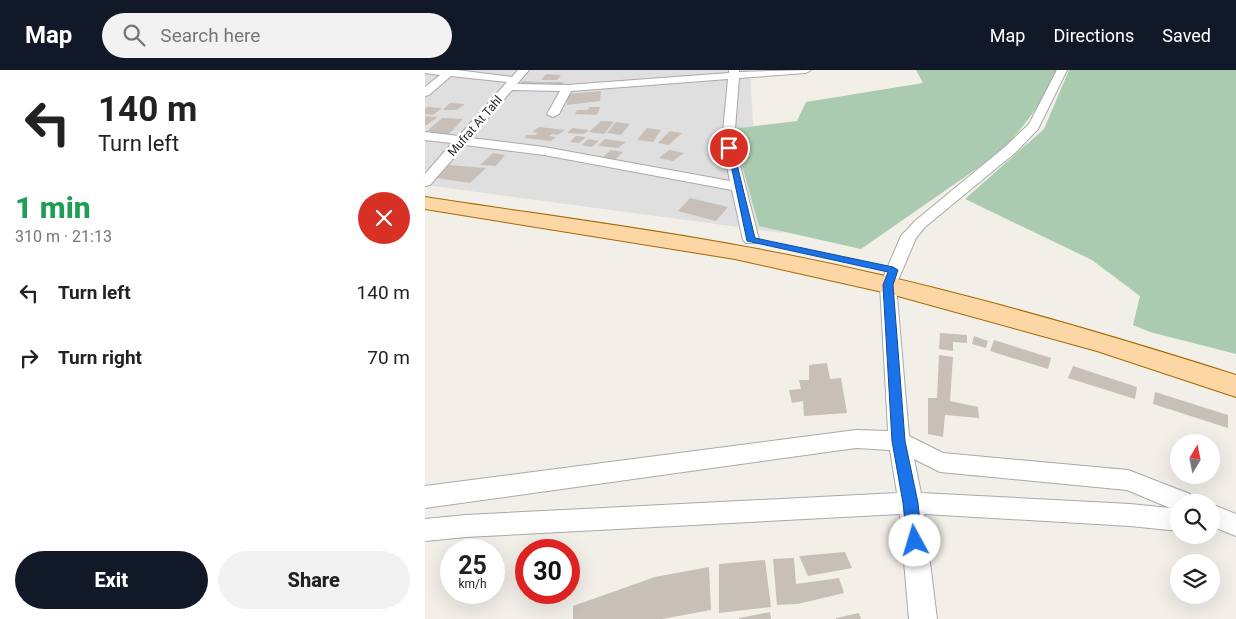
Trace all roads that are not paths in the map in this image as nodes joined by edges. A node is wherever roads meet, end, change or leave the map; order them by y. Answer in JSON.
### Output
{"nodes":[{"id":1,"x":425,"y":70,"type":"edge"},
{"id":2,"x":524,"y":70,"type":"edge"},
{"id":3,"x":807,"y":70,"type":"edge"},
{"id":4,"x":1062,"y":70,"type":"edge"},
{"id":5,"x":451,"y":71,"type":"edge"},
{"id":6,"x":734,"y":73,"type":"edge"},
{"id":7,"x":511,"y":83,"type":"junction"},
{"id":8,"x":567,"y":88,"type":"junction"},
{"id":9,"x":425,"y":93,"type":"edge"},
{"id":10,"x":553,"y":114,"type":"dead end"},
{"id":11,"x":425,"y":136,"type":"edge"},
{"id":12,"x":463,"y":140,"type":"junction"},
{"id":13,"x":425,"y":182,"type":"edge"},
{"id":14,"x":738,"y":188,"type":"junction"},
{"id":15,"x":425,"y":190,"type":"edge"},
{"id":16,"x":425,"y":202,"type":"edge"},
{"id":17,"x":751,"y":240,"type":"junction"},
{"id":18,"x":891,"y":277,"type":"junction"},
{"id":19,"x":1236,"y":368,"type":"edge"},
{"id":20,"x":1236,"y":386,"type":"edge"},
{"id":21,"x":899,"y":441,"type":"junction"},
{"id":22,"x":425,"y":497,"type":"edge"},
{"id":23,"x":1170,"y":497,"type":"edge"},
{"id":24,"x":911,"y":503,"type":"junction"},
{"id":25,"x":1170,"y":519,"type":"edge"},
{"id":26,"x":1220,"y":519,"type":"edge"},
{"id":27,"x":1220,"y":524,"type":"edge"},
{"id":28,"x":1236,"y":525,"type":"edge"},
{"id":29,"x":425,"y":530,"type":"edge"},
{"id":30,"x":923,"y":619,"type":"edge"}],
"edges":[{"from":1,"to":5,"type":"street"},
{"from":2,"to":7,"type":"street","name":"Mufrat At Tahl"},
{"from":3,"to":6,"type":"street"},
{"from":4,"to":18,"type":"street"},
{"from":5,"to":7,"type":"street"},
{"from":5,"to":9,"type":"street"},
{"from":6,"to":8,"type":"street"},
{"from":6,"to":14,"type":"street"},
{"from":7,"to":8,"type":"street"},
{"from":7,"to":12,"type":"street","name":"Mufrat At Tahl"},
{"from":8,"to":10,"type":"street"},
{"from":11,"to":12,"type":"street"},
{"from":12,"to":13,"type":"street","name":"Mufrat At Tahl"},
{"from":12,"to":14,"type":"street"},
{"from":14,"to":17,"type":"street"},
{"from":15,"to":17,"type":"main road"},
{"from":16,"to":18,"type":"main road"},
{"from":17,"to":18,"type":"main road"},
{"from":18,"to":19,"type":"main road"},
{"from":18,"to":20,"type":"main road"},
{"from":18,"to":21,"type":"street"},
{"from":21,"to":22,"type":"street"},
{"from":21,"to":23,"type":"street"},
{"from":21,"to":24,"type":"street"},
{"from":24,"to":25,"type":"street"},
{"from":24,"to":29,"type":"street"},
{"from":24,"to":30,"type":"street"},
{"from":26,"to":28,"type":"street"},
{"from":27,"to":28,"type":"street"}]}
